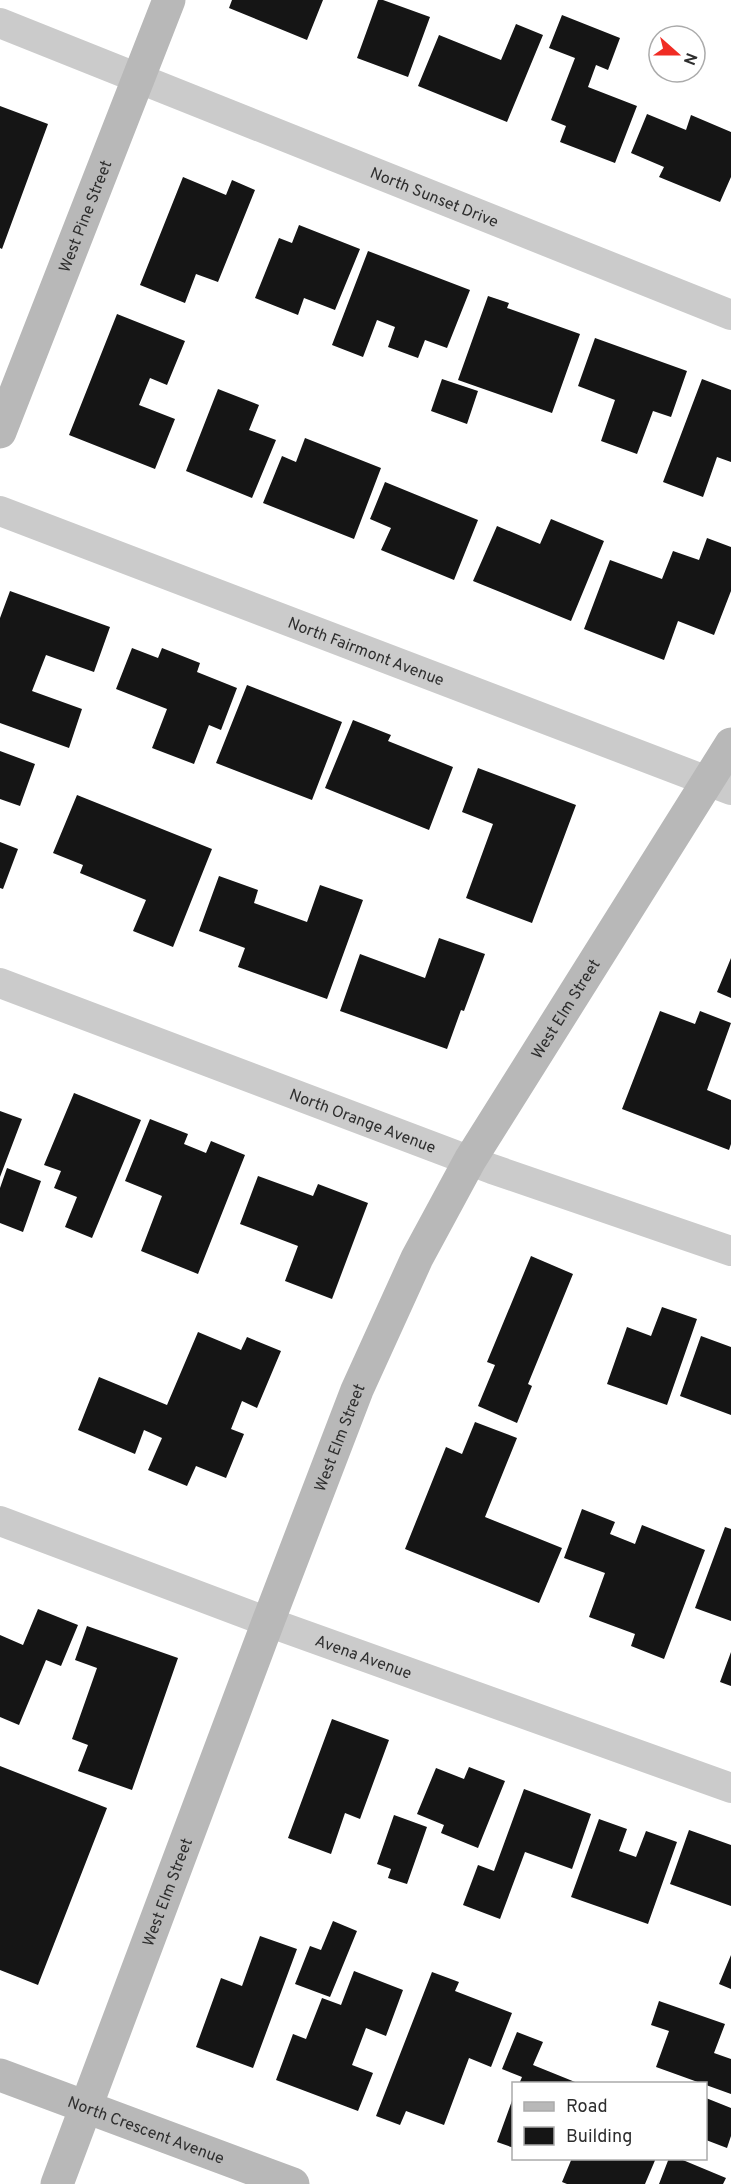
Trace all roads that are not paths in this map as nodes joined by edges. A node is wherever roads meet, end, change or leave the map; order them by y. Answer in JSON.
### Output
{"nodes":[{"id":1,"x":169,"y":0,"type":"edge"},
{"id":2,"x":0,"y":23,"type":"edge"},
{"id":3,"x":139,"y":78,"type":"junction"},
{"id":4,"x":731,"y":315,"type":"edge"},
{"id":5,"x":0,"y":432,"type":"edge"},
{"id":6,"x":0,"y":511,"type":"edge"},
{"id":7,"x":731,"y":744,"type":"edge"},
{"id":8,"x":719,"y":786,"type":"edge"},
{"id":9,"x":0,"y":983,"type":"edge"},
{"id":10,"x":470,"y":1160,"type":"junction"},
{"id":11,"x":731,"y":1251,"type":"edge"},
{"id":12,"x":0,"y":1521,"type":"edge"},
{"id":13,"x":267,"y":1622,"type":"junction"},
{"id":14,"x":731,"y":1788,"type":"edge"},
{"id":15,"x":0,"y":2075,"type":"edge"},
{"id":16,"x":85,"y":2108,"type":"junction"},
{"id":17,"x":57,"y":2184,"type":"edge"},
{"id":18,"x":293,"y":2184,"type":"edge"}],
"edges":[{"from":1,"to":3,"type":"street","name":"West Pine Street"},
{"from":2,"to":3,"type":"street","name":"North Sunset Drive"},
{"from":3,"to":4,"type":"street","name":"North Sunset Drive"},
{"from":3,"to":5,"type":"street","name":"West Pine Street"},
{"from":6,"to":8,"type":"street","name":"North Fairmont Avenue"},
{"from":7,"to":8,"type":"street","name":"West Elm Street"},
{"from":8,"to":10,"type":"street","name":"West Elm Street"},
{"from":9,"to":10,"type":"street","name":"North Orange Avenue"},
{"from":10,"to":11,"type":"street","name":"North Orange Avenue"},
{"from":10,"to":13,"type":"street","name":"West Elm Street"},
{"from":12,"to":13,"type":"street","name":"Avena Avenue"},
{"from":13,"to":14,"type":"street","name":"Avena Avenue"},
{"from":13,"to":16,"type":"street","name":"West Elm Street"},
{"from":15,"to":16,"type":"street","name":"North Crescent Avenue"},
{"from":16,"to":17,"type":"street","name":"West Elm Street"},
{"from":16,"to":18,"type":"street","name":"North Crescent Avenue"}]}
